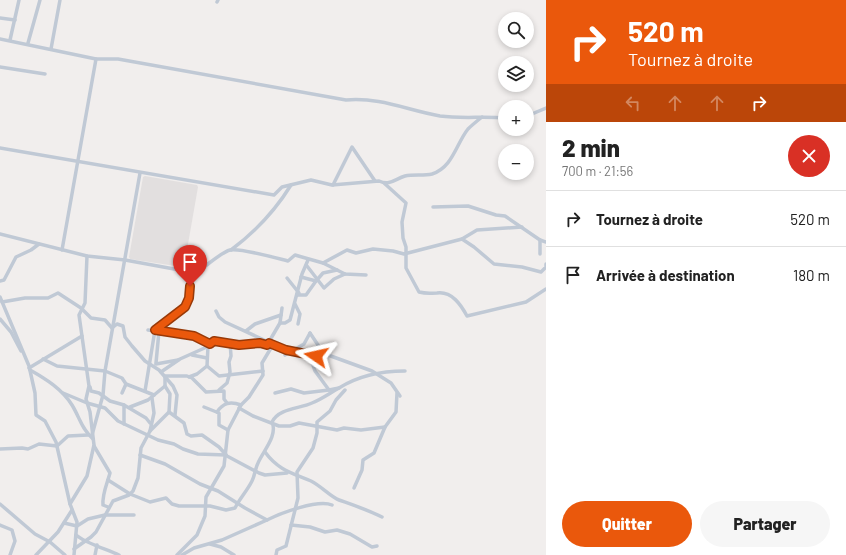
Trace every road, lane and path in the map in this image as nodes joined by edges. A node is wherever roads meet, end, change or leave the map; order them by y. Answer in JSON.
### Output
{"nodes":[{"id":1,"x":20,"y":0,"type":"edge"},
{"id":2,"x":40,"y":0,"type":"edge"},
{"id":3,"x":60,"y":0,"type":"edge"},
{"id":4,"x":0,"y":18,"type":"edge"},
{"id":5,"x":15,"y":20,"type":"junction"},
{"id":6,"x":0,"y":39,"type":"edge"},
{"id":7,"x":10,"y":40,"type":"junction"},
{"id":8,"x":28,"y":43,"type":"junction"},
{"id":9,"x":51,"y":49,"type":"junction"},
{"id":10,"x":96,"y":59,"type":"junction"},
{"id":11,"x":0,"y":67,"type":"edge"},
{"id":12,"x":45,"y":74,"type":"dead end"},
{"id":13,"x":546,"y":108,"type":"edge"},
{"id":14,"x":534,"y":113,"type":"edge"},
{"id":15,"x":482,"y":117,"type":"junction"},
{"id":16,"x":498,"y":118,"type":"edge"},
{"id":17,"x":0,"y":148,"type":"edge"},
{"id":18,"x":78,"y":162,"type":"junction"},
{"id":19,"x":140,"y":173,"type":"junction"},
{"id":20,"x":375,"y":181,"type":"junction"},
{"id":21,"x":384,"y":183,"type":"junction"},
{"id":22,"x":291,"y":185,"type":"junction"},
{"id":23,"x":333,"y":185,"type":"junction"},
{"id":24,"x":433,"y":207,"type":"dead end"},
{"id":25,"x":522,"y":227,"type":"junction"},
{"id":26,"x":0,"y":234,"type":"edge"},
{"id":27,"x":462,"y":239,"type":"junction"},
{"id":28,"x":540,"y":240,"type":"junction"},
{"id":29,"x":546,"y":242,"type":"edge"},
{"id":30,"x":39,"y":244,"type":"junction"},
{"id":31,"x":62,"y":250,"type":"junction"},
{"id":32,"x":231,"y":250,"type":"junction"},
{"id":33,"x":405,"y":254,"type":"junction"},
{"id":34,"x":540,"y":254,"type":"dead end"},
{"id":35,"x":87,"y":256,"type":"junction"},
{"id":36,"x":126,"y":260,"type":"junction"},
{"id":37,"x":308,"y":260,"type":"junction"},
{"id":38,"x":323,"y":263,"type":"junction"},
{"id":39,"x":546,"y":264,"type":"edge"},
{"id":40,"x":307,"y":266,"type":"junction"},
{"id":41,"x":337,"y":270,"type":"junction"},
{"id":42,"x":542,"y":271,"type":"junction"},
{"id":43,"x":196,"y":273,"type":"junction"},
{"id":44,"x":546,"y":273,"type":"edge"},
{"id":45,"x":345,"y":274,"type":"junction"},
{"id":46,"x":366,"y":275,"type":"dead end"},
{"id":47,"x":301,"y":277,"type":"junction"},
{"id":48,"x":287,"y":278,"type":"dead end"},
{"id":49,"x":316,"y":280,"type":"junction"},
{"id":50,"x":0,"y":281,"type":"edge"},
{"id":51,"x":546,"y":289,"type":"edge"},
{"id":52,"x":299,"y":294,"type":"junction"},
{"id":53,"x":0,"y":297,"type":"edge"},
{"id":54,"x":2,"y":302,"type":"junction"},
{"id":55,"x":295,"y":304,"type":"junction"},
{"id":56,"x":82,"y":308,"type":"junction"},
{"id":57,"x":282,"y":308,"type":"dead end"},
{"id":58,"x":216,"y":311,"type":"dead end"},
{"id":59,"x":281,"y":316,"type":"junction"},
{"id":60,"x":0,"y":319,"type":"edge"},
{"id":61,"x":280,"y":323,"type":"junction"},
{"id":62,"x":298,"y":324,"type":"dead end"},
{"id":63,"x":113,"y":328,"type":"junction"},
{"id":64,"x":148,"y":330,"type":"dead end"},
{"id":65,"x":155,"y":330,"type":"junction"},
{"id":66,"x":159,"y":331,"type":"junction"},
{"id":67,"x":246,"y":331,"type":"junction"},
{"id":68,"x":272,"y":335,"type":"junction"},
{"id":69,"x":82,"y":336,"type":"junction"},
{"id":70,"x":264,"y":340,"type":"junction"},
{"id":71,"x":230,"y":342,"type":"junction"},
{"id":72,"x":260,"y":343,"type":"junction"},
{"id":73,"x":269,"y":343,"type":"junction"},
{"id":74,"x":304,"y":344,"type":"junction"},
{"id":75,"x":209,"y":345,"type":"junction"},
{"id":76,"x":292,"y":351,"type":"junction"},
{"id":77,"x":303,"y":353,"type":"junction"},
{"id":78,"x":309,"y":354,"type":"junction"},
{"id":79,"x":191,"y":355,"type":"junction"},
{"id":80,"x":285,"y":355,"type":"dead end"},
{"id":81,"x":328,"y":355,"type":"junction"},
{"id":82,"x":207,"y":358,"type":"junction"},
{"id":83,"x":43,"y":359,"type":"junction"},
{"id":84,"x":178,"y":360,"type":"junction"},
{"id":85,"x":149,"y":362,"type":"junction"},
{"id":86,"x":155,"y":365,"type":"junction"},
{"id":87,"x":207,"y":366,"type":"junction"},
{"id":88,"x":29,"y":369,"type":"junction"},
{"id":89,"x":87,"y":369,"type":"junction"},
{"id":90,"x":104,"y":370,"type":"junction"},
{"id":91,"x":263,"y":371,"type":"junction"},
{"id":92,"x":405,"y":371,"type":"dead end"},
{"id":93,"x":161,"y":372,"type":"junction"},
{"id":94,"x":376,"y":373,"type":"junction"},
{"id":95,"x":229,"y":375,"type":"junction"},
{"id":96,"x":165,"y":377,"type":"junction"},
{"id":97,"x":189,"y":377,"type":"junction"},
{"id":98,"x":126,"y":384,"type":"junction"},
{"id":99,"x":89,"y":386,"type":"junction"},
{"id":100,"x":165,"y":386,"type":"junction"},
{"id":101,"x":339,"y":388,"type":"junction"},
{"id":102,"x":218,"y":390,"type":"junction"},
{"id":103,"x":329,"y":390,"type":"junction"},
{"id":104,"x":345,"y":390,"type":"dead end"},
{"id":105,"x":145,"y":391,"type":"junction"},
{"id":106,"x":321,"y":391,"type":"junction"},
{"id":107,"x":397,"y":392,"type":"junction"},
{"id":108,"x":63,"y":393,"type":"junction"},
{"id":109,"x":122,"y":393,"type":"dead end"},
{"id":110,"x":275,"y":393,"type":"dead end"},
{"id":111,"x":103,"y":395,"type":"junction"},
{"id":112,"x":153,"y":396,"type":"junction"},
{"id":113,"x":400,"y":396,"type":"dead end"},
{"id":114,"x":318,"y":401,"type":"junction"},
{"id":115,"x":87,"y":403,"type":"junction"},
{"id":116,"x":227,"y":403,"type":"junction"},
{"id":117,"x":124,"y":405,"type":"junction"},
{"id":118,"x":99,"y":406,"type":"junction"},
{"id":119,"x":240,"y":406,"type":"junction"},
{"id":120,"x":130,"y":407,"type":"junction"},
{"id":121,"x":204,"y":407,"type":"dead end"},
{"id":122,"x":169,"y":412,"type":"junction"},
{"id":123,"x":217,"y":412,"type":"junction"},
{"id":124,"x":175,"y":415,"type":"junction"},
{"id":125,"x":272,"y":422,"type":"junction"},
{"id":126,"x":150,"y":423,"type":"junction"},
{"id":127,"x":124,"y":424,"type":"junction"},
{"id":128,"x":316,"y":425,"type":"junction"},
{"id":129,"x":385,"y":427,"type":"junction"},
{"id":130,"x":228,"y":430,"type":"junction"},
{"id":131,"x":149,"y":433,"type":"junction"},
{"id":132,"x":91,"y":436,"type":"junction"},
{"id":133,"x":94,"y":445,"type":"junction"},
{"id":134,"x":57,"y":446,"type":"junction"},
{"id":135,"x":0,"y":450,"type":"edge"},
{"id":136,"x":265,"y":452,"type":"junction"},
{"id":137,"x":226,"y":455,"type":"junction"},
{"id":138,"x":140,"y":456,"type":"junction"},
{"id":139,"x":255,"y":471,"type":"junction"},
{"id":140,"x":287,"y":473,"type":"junction"},
{"id":141,"x":297,"y":477,"type":"junction"},
{"id":142,"x":108,"y":480,"type":"junction"},
{"id":143,"x":354,"y":488,"type":"dead end"},
{"id":144,"x":211,"y":489,"type":"junction"},
{"id":145,"x":130,"y":494,"type":"junction"},
{"id":146,"x":338,"y":500,"type":"junction"},
{"id":147,"x":238,"y":503,"type":"junction"},
{"id":148,"x":328,"y":503,"type":"junction"},
{"id":149,"x":0,"y":504,"type":"edge"},
{"id":150,"x":70,"y":504,"type":"junction"},
{"id":151,"x":332,"y":505,"type":"dead end"},
{"id":152,"x":205,"y":506,"type":"junction"},
{"id":153,"x":108,"y":507,"type":"junction"},
{"id":154,"x":295,"y":509,"type":"junction"},
{"id":155,"x":72,"y":510,"type":"junction"},
{"id":156,"x":134,"y":515,"type":"dead end"},
{"id":157,"x":105,"y":516,"type":"junction"},
{"id":158,"x":382,"y":517,"type":"dead end"},
{"id":159,"x":267,"y":520,"type":"junction"},
{"id":160,"x":64,"y":523,"type":"junction"},
{"id":161,"x":0,"y":525,"type":"edge"},
{"id":162,"x":291,"y":525,"type":"junction"},
{"id":163,"x":77,"y":526,"type":"junction"},
{"id":164,"x":76,"y":535,"type":"junction"},
{"id":165,"x":50,"y":542,"type":"junction"},
{"id":166,"x":85,"y":542,"type":"junction"},
{"id":167,"x":210,"y":544,"type":"junction"},
{"id":168,"x":97,"y":545,"type":"junction"},
{"id":169,"x":377,"y":546,"type":"dead end"},
{"id":170,"x":74,"y":549,"type":"junction"},
{"id":171,"x":10,"y":555,"type":"edge"},
{"id":172,"x":36,"y":555,"type":"edge"},
{"id":173,"x":65,"y":555,"type":"edge"},
{"id":174,"x":74,"y":555,"type":"edge"},
{"id":175,"x":95,"y":555,"type":"edge"},
{"id":176,"x":119,"y":555,"type":"edge"},
{"id":177,"x":177,"y":555,"type":"edge"},
{"id":178,"x":182,"y":555,"type":"edge"},
{"id":179,"x":234,"y":555,"type":"edge"},
{"id":180,"x":276,"y":555,"type":"edge"}],
"edges":[{"from":1,"to":5,"type":"street"},
{"from":2,"to":8,"type":"street"},
{"from":3,"to":9,"type":"street"},
{"from":4,"to":5,"type":"street"},
{"from":5,"to":7,"type":"street"},
{"from":6,"to":7,"type":"street"},
{"from":7,"to":8,"type":"street"},
{"from":8,"to":9,"type":"street"},
{"from":9,"to":10,"type":"street"},
{"from":10,"to":15,"type":"street"},
{"from":10,"to":18,"type":"street"},
{"from":11,"to":12,"type":"street"},
{"from":13,"to":14,"type":"street"},
{"from":15,"to":16,"type":"street"},
{"from":15,"to":21,"type":"street"},
{"from":17,"to":18,"type":"street"},
{"from":18,"to":19,"type":"street"},
{"from":18,"to":31,"type":"street"},
{"from":19,"to":22,"type":"street"},
{"from":19,"to":36,"type":"street"},
{"from":20,"to":21,"type":"street"},
{"from":20,"to":23,"type":"street"},
{"from":20,"to":23,"type":"street"},
{"from":21,"to":33,"type":"street"},
{"from":22,"to":23,"type":"street"},
{"from":22,"to":32,"type":"street"},
{"from":24,"to":25,"type":"street"},
{"from":25,"to":27,"type":"street"},
{"from":25,"to":28,"type":"street"},
{"from":26,"to":30,"type":"street"},
{"from":27,"to":33,"type":"street"},
{"from":27,"to":42,"type":"street"},
{"from":28,"to":29,"type":"street"},
{"from":28,"to":34,"type":"street"},
{"from":30,"to":31,"type":"street"},
{"from":30,"to":50,"type":"street"},
{"from":31,"to":35,"type":"street"},
{"from":32,"to":37,"type":"street"},
{"from":32,"to":43,"type":"street"},
{"from":33,"to":38,"type":"street"},
{"from":33,"to":51,"type":"street"},
{"from":35,"to":36,"type":"street"},
{"from":35,"to":56,"type":"street"},
{"from":36,"to":43,"type":"street"},
{"from":36,"to":63,"type":"street"},
{"from":37,"to":38,"type":"street"},
{"from":37,"to":40,"type":"street"},
{"from":38,"to":41,"type":"street"},
{"from":39,"to":42,"type":"street"},
{"from":40,"to":47,"type":"street"},
{"from":40,"to":49,"type":"street"},
{"from":41,"to":45,"type":"street"},
{"from":41,"to":49,"type":"street"},
{"from":42,"to":44,"type":"street"},
{"from":43,"to":65,"type":"street"},
{"from":45,"to":46,"type":"street"},
{"from":45,"to":49,"type":"street"},
{"from":47,"to":49,"type":"street"},
{"from":47,"to":52,"type":"street"},
{"from":48,"to":52,"type":"street"},
{"from":49,"to":52,"type":"street"},
{"from":52,"to":55,"type":"street"},
{"from":53,"to":54,"type":"street"},
{"from":54,"to":56,"type":"street"},
{"from":54,"to":88,"type":"street"},
{"from":55,"to":61,"type":"street"},
{"from":55,"to":62,"type":"street"},
{"from":56,"to":63,"type":"street"},
{"from":56,"to":69,"type":"street"},
{"from":57,"to":59,"type":"street"},
{"from":58,"to":67,"type":"street"},
{"from":59,"to":61,"type":"street"},
{"from":59,"to":67,"type":"street"},
{"from":60,"to":88,"type":"street"},
{"from":61,"to":68,"type":"street"},
{"from":63,"to":85,"type":"street"},
{"from":63,"to":90,"type":"street"},
{"from":64,"to":65,"type":"street"},
{"from":65,"to":66,"type":"street"},
{"from":65,"to":85,"type":"street"},
{"from":66,"to":75,"type":"street"},
{"from":66,"to":86,"type":"street"},
{"from":67,"to":70,"type":"street"},
{"from":68,"to":70,"type":"street"},
{"from":68,"to":73,"type":"street"},
{"from":69,"to":83,"type":"street"},
{"from":69,"to":89,"type":"street"},
{"from":70,"to":72,"type":"street"},
{"from":70,"to":73,"type":"street"},
{"from":71,"to":72,"type":"street"},
{"from":71,"to":75,"type":"street"},
{"from":71,"to":95,"type":"street"},
{"from":72,"to":73,"type":"street"},
{"from":73,"to":76,"type":"street"},
{"from":73,"to":91,"type":"street"},
{"from":74,"to":76,"type":"street"},
{"from":74,"to":77,"type":"street"},
{"from":74,"to":81,"type":"street"},
{"from":75,"to":79,"type":"street"},
{"from":75,"to":82,"type":"street"},
{"from":76,"to":77,"type":"street"},
{"from":76,"to":80,"type":"street"},
{"from":77,"to":78,"type":"street"},
{"from":78,"to":81,"type":"street"},
{"from":78,"to":103,"type":"street"},
{"from":79,"to":82,"type":"street"},
{"from":79,"to":84,"type":"street"},
{"from":81,"to":94,"type":"street"},
{"from":82,"to":87,"type":"street"},
{"from":83,"to":88,"type":"street"},
{"from":83,"to":89,"type":"street"},
{"from":84,"to":86,"type":"street"},
{"from":84,"to":93,"type":"street"},
{"from":85,"to":86,"type":"street"},
{"from":85,"to":105,"type":"street"},
{"from":86,"to":93,"type":"street"},
{"from":87,"to":95,"type":"street"},
{"from":87,"to":97,"type":"street"},
{"from":88,"to":108,"type":"street"},
{"from":88,"to":134,"type":"street"},
{"from":89,"to":90,"type":"street"},
{"from":89,"to":99,"type":"street"},
{"from":90,"to":98,"type":"street"},
{"from":90,"to":111,"type":"street"},
{"from":91,"to":95,"type":"street"},
{"from":91,"to":119,"type":"street"},
{"from":92,"to":94,"type":"street"},
{"from":93,"to":96,"type":"street"},
{"from":94,"to":101,"type":"street"},
{"from":94,"to":107,"type":"street"},
{"from":95,"to":102,"type":"street"},
{"from":96,"to":97,"type":"street"},
{"from":96,"to":100,"type":"street"},
{"from":96,"to":124,"type":"street"},
{"from":97,"to":102,"type":"street"},
{"from":98,"to":105,"type":"street"},
{"from":98,"to":109,"type":"street"},
{"from":99,"to":111,"type":"street"},
{"from":99,"to":115,"type":"street"},
{"from":100,"to":112,"type":"street"},
{"from":100,"to":122,"type":"street"},
{"from":101,"to":103,"type":"street"},
{"from":101,"to":114,"type":"street"},
{"from":102,"to":116,"type":"street"},
{"from":103,"to":106,"type":"street"},
{"from":104,"to":128,"type":"street"},
{"from":105,"to":112,"type":"street"},
{"from":106,"to":110,"type":"street"},
{"from":106,"to":114,"type":"street"},
{"from":107,"to":113,"type":"street"},
{"from":107,"to":129,"type":"street"},
{"from":108,"to":115,"type":"street"},
{"from":108,"to":132,"type":"street"},
{"from":111,"to":117,"type":"street"},
{"from":111,"to":118,"type":"street"},
{"from":112,"to":120,"type":"street"},
{"from":112,"to":126,"type":"street"},
{"from":114,"to":125,"type":"street"},
{"from":115,"to":118,"type":"street"},
{"from":115,"to":132,"type":"street"},
{"from":116,"to":119,"type":"street"},
{"from":116,"to":123,"type":"street"},
{"from":117,"to":120,"type":"street"},
{"from":117,"to":127,"type":"street"},
{"from":118,"to":127,"type":"street"},
{"from":118,"to":132,"type":"street"},
{"from":119,"to":125,"type":"street"},
{"from":119,"to":130,"type":"street"},
{"from":120,"to":126,"type":"street"},
{"from":121,"to":123,"type":"street"},
{"from":122,"to":124,"type":"street"},
{"from":122,"to":131,"type":"street"},
{"from":123,"to":130,"type":"street"},
{"from":124,"to":137,"type":"street"},
{"from":125,"to":128,"type":"street"},
{"from":125,"to":136,"type":"street"},
{"from":126,"to":131,"type":"street"},
{"from":127,"to":131,"type":"street"},
{"from":128,"to":129,"type":"street"},
{"from":128,"to":141,"type":"street"},
{"from":129,"to":143,"type":"street"},
{"from":130,"to":137,"type":"street"},
{"from":131,"to":137,"type":"street"},
{"from":131,"to":138,"type":"street"},
{"from":132,"to":133,"type":"street"},
{"from":132,"to":134,"type":"street"},
{"from":133,"to":142,"type":"street"},
{"from":133,"to":150,"type":"street"},
{"from":134,"to":135,"type":"street"},
{"from":134,"to":150,"type":"street"},
{"from":136,"to":139,"type":"street"},
{"from":136,"to":140,"type":"street"},
{"from":137,"to":139,"type":"street"},
{"from":137,"to":144,"type":"street"},
{"from":138,"to":144,"type":"street"},
{"from":138,"to":145,"type":"street"},
{"from":139,"to":140,"type":"street"},
{"from":139,"to":147,"type":"street"},
{"from":140,"to":141,"type":"street"},
{"from":141,"to":146,"type":"street"},
{"from":141,"to":154,"type":"street"},
{"from":142,"to":145,"type":"street"},
{"from":142,"to":153,"type":"street"},
{"from":144,"to":147,"type":"street"},
{"from":144,"to":152,"type":"street"},
{"from":145,"to":152,"type":"street"},
{"from":145,"to":153,"type":"street"},
{"from":146,"to":148,"type":"street"},
{"from":146,"to":158,"type":"street"},
{"from":147,"to":152,"type":"street"},
{"from":147,"to":159,"type":"street"},
{"from":148,"to":151,"type":"street"},
{"from":148,"to":154,"type":"street"},
{"from":149,"to":165,"type":"street"},
{"from":150,"to":155,"type":"street"},
{"from":152,"to":177,"type":"street"},
{"from":153,"to":157,"type":"street"},
{"from":154,"to":159,"type":"street"},
{"from":154,"to":162,"type":"street"},
{"from":155,"to":160,"type":"street"},
{"from":155,"to":163,"type":"street"},
{"from":156,"to":157,"type":"street"},
{"from":157,"to":163,"type":"street"},
{"from":157,"to":166,"type":"street"},
{"from":159,"to":167,"type":"street"},
{"from":160,"to":163,"type":"street"},
{"from":160,"to":165,"type":"street"},
{"from":161,"to":171,"type":"street"},
{"from":162,"to":169,"type":"street"},
{"from":162,"to":180,"type":"street"},
{"from":163,"to":164,"type":"street"},
{"from":164,"to":166,"type":"street"},
{"from":164,"to":170,"type":"street"},
{"from":165,"to":172,"type":"street"},
{"from":165,"to":173,"type":"street"},
{"from":166,"to":168,"type":"street"},
{"from":166,"to":170,"type":"street"},
{"from":167,"to":178,"type":"street"},
{"from":167,"to":179,"type":"street"},
{"from":168,"to":175,"type":"street"},
{"from":168,"to":176,"type":"street"},
{"from":170,"to":174,"type":"street"}]}
